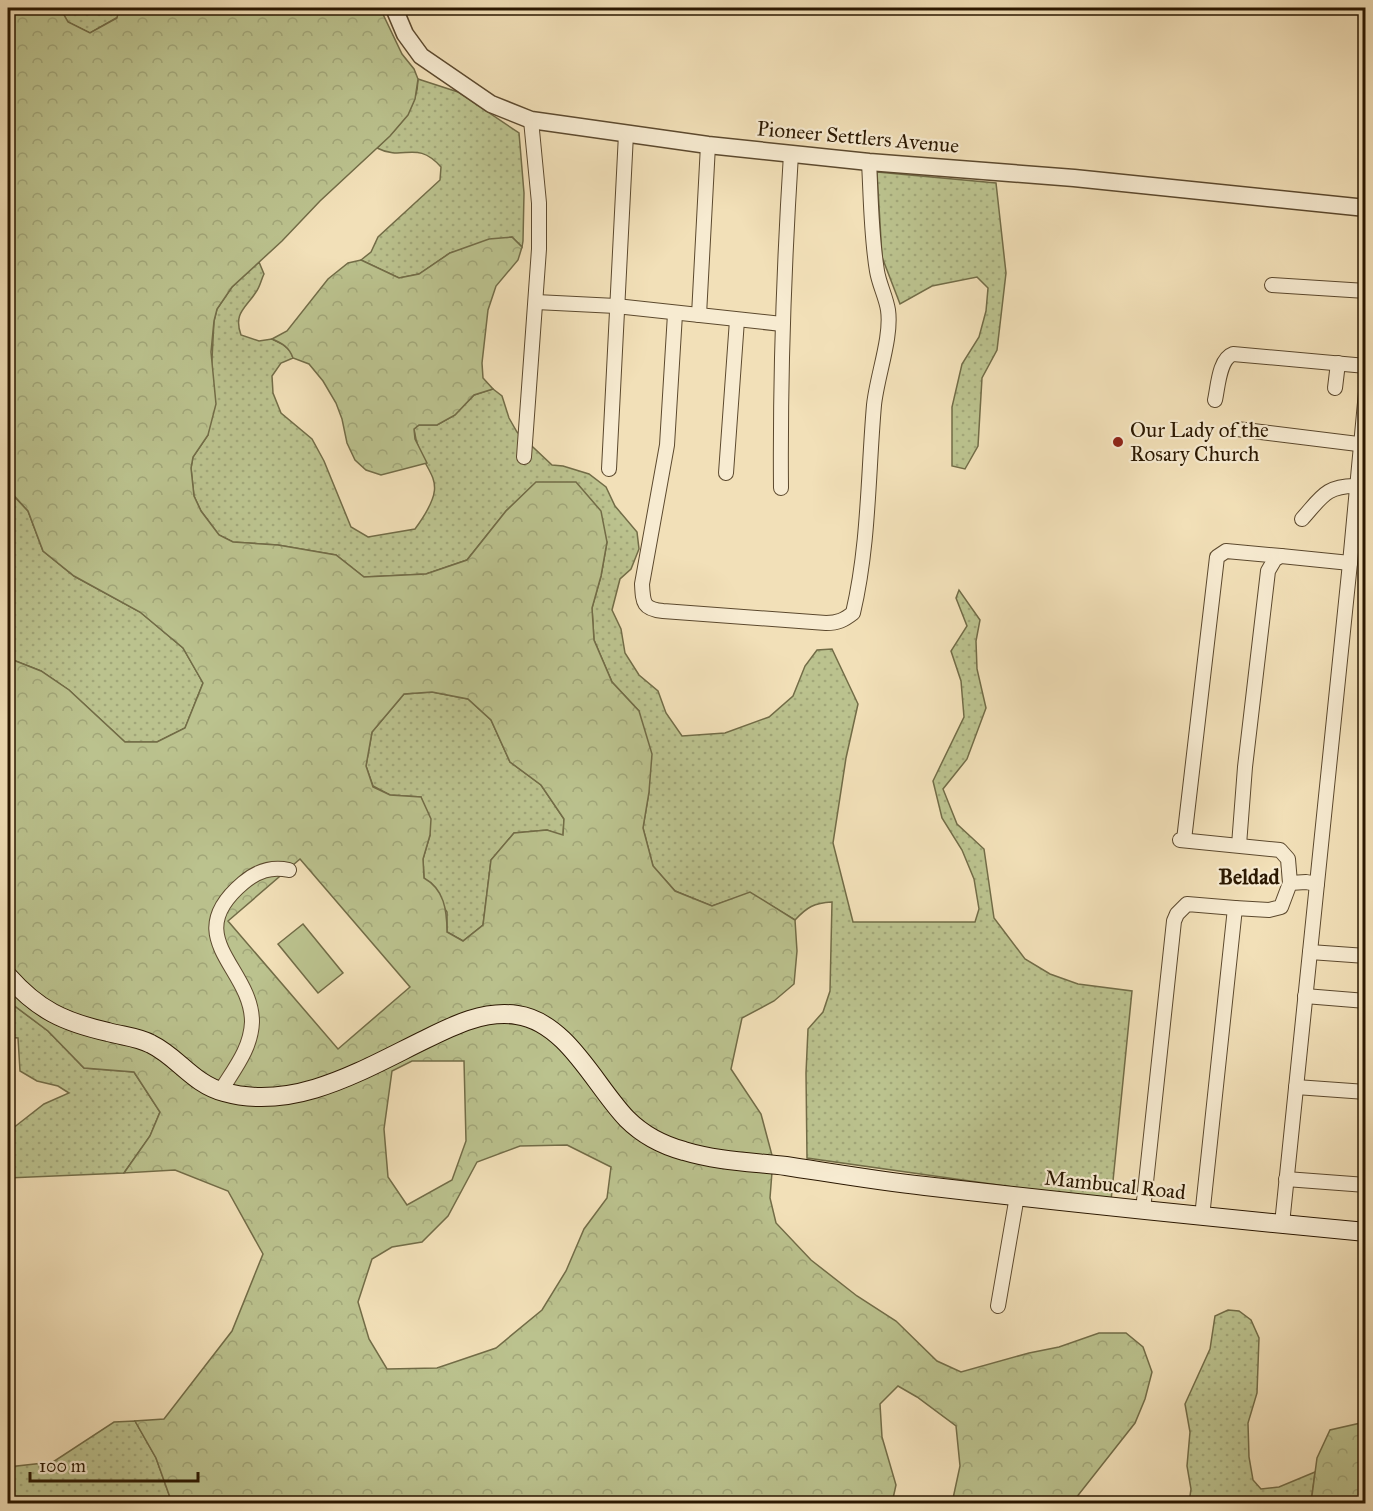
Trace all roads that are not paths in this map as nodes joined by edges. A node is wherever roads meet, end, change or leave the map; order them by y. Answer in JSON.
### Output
{"nodes":[{"id":1,"x":394,"y":8,"type":"edge"},
{"id":2,"x":531,"y":120,"type":"junction"},
{"id":3,"x":626,"y":134,"type":"junction"},
{"id":4,"x":708,"y":145,"type":"junction"},
{"id":5,"x":791,"y":154,"type":"junction"},
{"id":6,"x":869,"y":162,"type":"junction"},
{"id":7,"x":1365,"y":208,"type":"edge"},
{"id":8,"x":1272,"y":285,"type":"dead end"},
{"id":9,"x":1365,"y":291,"type":"edge"},
{"id":10,"x":536,"y":302,"type":"junction"},
{"id":11,"x":616,"y":306,"type":"junction"},
{"id":12,"x":675,"y":314,"type":"junction"},
{"id":13,"x":699,"y":315,"type":"junction"},
{"id":14,"x":737,"y":320,"type":"junction"},
{"id":15,"x":782,"y":324,"type":"junction"},
{"id":16,"x":1338,"y":363,"type":"junction"},
{"id":17,"x":1365,"y":366,"type":"edge"},
{"id":18,"x":1335,"y":388,"type":"dead end"},
{"id":19,"x":1365,"y":392,"type":"edge"},
{"id":20,"x":1215,"y":400,"type":"dead end"},
{"id":21,"x":1237,"y":429,"type":"dead end"},
{"id":22,"x":1363,"y":445,"type":"edge"},
{"id":23,"x":524,"y":457,"type":"dead end"},
{"id":24,"x":609,"y":469,"type":"dead end"},
{"id":25,"x":726,"y":473,"type":"dead end"},
{"id":26,"x":1356,"y":486,"type":"junction"},
{"id":27,"x":781,"y":488,"type":"dead end"},
{"id":28,"x":1302,"y":519,"type":"dead end"},
{"id":29,"x":1281,"y":556,"type":"junction"},
{"id":30,"x":1350,"y":563,"type":"junction"},
{"id":31,"x":1239,"y":845,"type":"junction"},
{"id":32,"x":289,"y":870,"type":"dead end"},
{"id":33,"x":1290,"y":883,"type":"junction"},
{"id":34,"x":1317,"y":884,"type":"junction"},
{"id":35,"x":1235,"y":908,"type":"junction"},
{"id":36,"x":1310,"y":952,"type":"junction"},
{"id":37,"x":1365,"y":956,"type":"edge"},
{"id":38,"x":8,"y":976,"type":"edge"},
{"id":39,"x":1305,"y":996,"type":"junction"},
{"id":40,"x":1365,"y":1001,"type":"edge"},
{"id":41,"x":1296,"y":1087,"type":"junction"},
{"id":42,"x":220,"y":1092,"type":"junction"},
{"id":43,"x":1365,"y":1092,"type":"edge"},
{"id":44,"x":1286,"y":1179,"type":"junction"},
{"id":45,"x":1365,"y":1185,"type":"edge"},
{"id":46,"x":1017,"y":1196,"type":"junction"},
{"id":47,"x":1143,"y":1210,"type":"junction"},
{"id":48,"x":1202,"y":1217,"type":"junction"},
{"id":49,"x":1282,"y":1224,"type":"junction"},
{"id":50,"x":1365,"y":1232,"type":"edge"},
{"id":51,"x":998,"y":1306,"type":"dead end"}],
"edges":[{"from":1,"to":2,"type":"street","name":"Pioneer Settlers Avenue"},
{"from":2,"to":3,"type":"street","name":"Pioneer Settlers Avenue"},
{"from":2,"to":10,"type":"street"},
{"from":3,"to":4,"type":"street","name":"Pioneer Settlers Avenue"},
{"from":3,"to":11,"type":"street"},
{"from":4,"to":5,"type":"street","name":"Pioneer Settlers Avenue"},
{"from":4,"to":13,"type":"street"},
{"from":5,"to":6,"type":"street","name":"Pioneer Settlers Avenue"},
{"from":5,"to":15,"type":"street"},
{"from":6,"to":7,"type":"street","name":"Pioneer Settlers Avenue"},
{"from":6,"to":12,"type":"street"},
{"from":8,"to":9,"type":"street"},
{"from":10,"to":11,"type":"street"},
{"from":10,"to":23,"type":"street"},
{"from":11,"to":12,"type":"street"},
{"from":11,"to":24,"type":"street"},
{"from":12,"to":13,"type":"street"},
{"from":13,"to":14,"type":"street"},
{"from":14,"to":15,"type":"street"},
{"from":14,"to":25,"type":"street"},
{"from":15,"to":27,"type":"street"},
{"from":16,"to":17,"type":"street"},
{"from":16,"to":18,"type":"street"},
{"from":16,"to":20,"type":"street"},
{"from":19,"to":22,"type":"street"},
{"from":21,"to":22,"type":"street"},
{"from":22,"to":26,"type":"street"},
{"from":26,"to":28,"type":"street"},
{"from":26,"to":30,"type":"street"},
{"from":29,"to":30,"type":"street"},
{"from":29,"to":31,"type":"street"},
{"from":29,"to":31,"type":"street"},
{"from":30,"to":34,"type":"street"},
{"from":31,"to":33,"type":"street"},
{"from":32,"to":42,"type":"street"},
{"from":33,"to":34,"type":"street"},
{"from":33,"to":35,"type":"street"},
{"from":34,"to":36,"type":"street"},
{"from":35,"to":47,"type":"street"},
{"from":35,"to":48,"type":"street"},
{"from":36,"to":37,"type":"street"},
{"from":36,"to":39,"type":"street"},
{"from":38,"to":42,"type":"main road","name":"Mambucal Road"},
{"from":39,"to":40,"type":"street"},
{"from":39,"to":41,"type":"street"},
{"from":41,"to":43,"type":"street"},
{"from":41,"to":44,"type":"street"},
{"from":42,"to":46,"type":"main road","name":"Mambucal Road"},
{"from":44,"to":45,"type":"street"},
{"from":44,"to":49,"type":"street"},
{"from":46,"to":47,"type":"main road","name":"Mambucal Road"},
{"from":46,"to":51,"type":"street"},
{"from":47,"to":48,"type":"main road","name":"Mambucal Road"},
{"from":48,"to":49,"type":"main road","name":"Mambucal Road"},
{"from":49,"to":50,"type":"main road","name":"Mambucal Road"}]}
